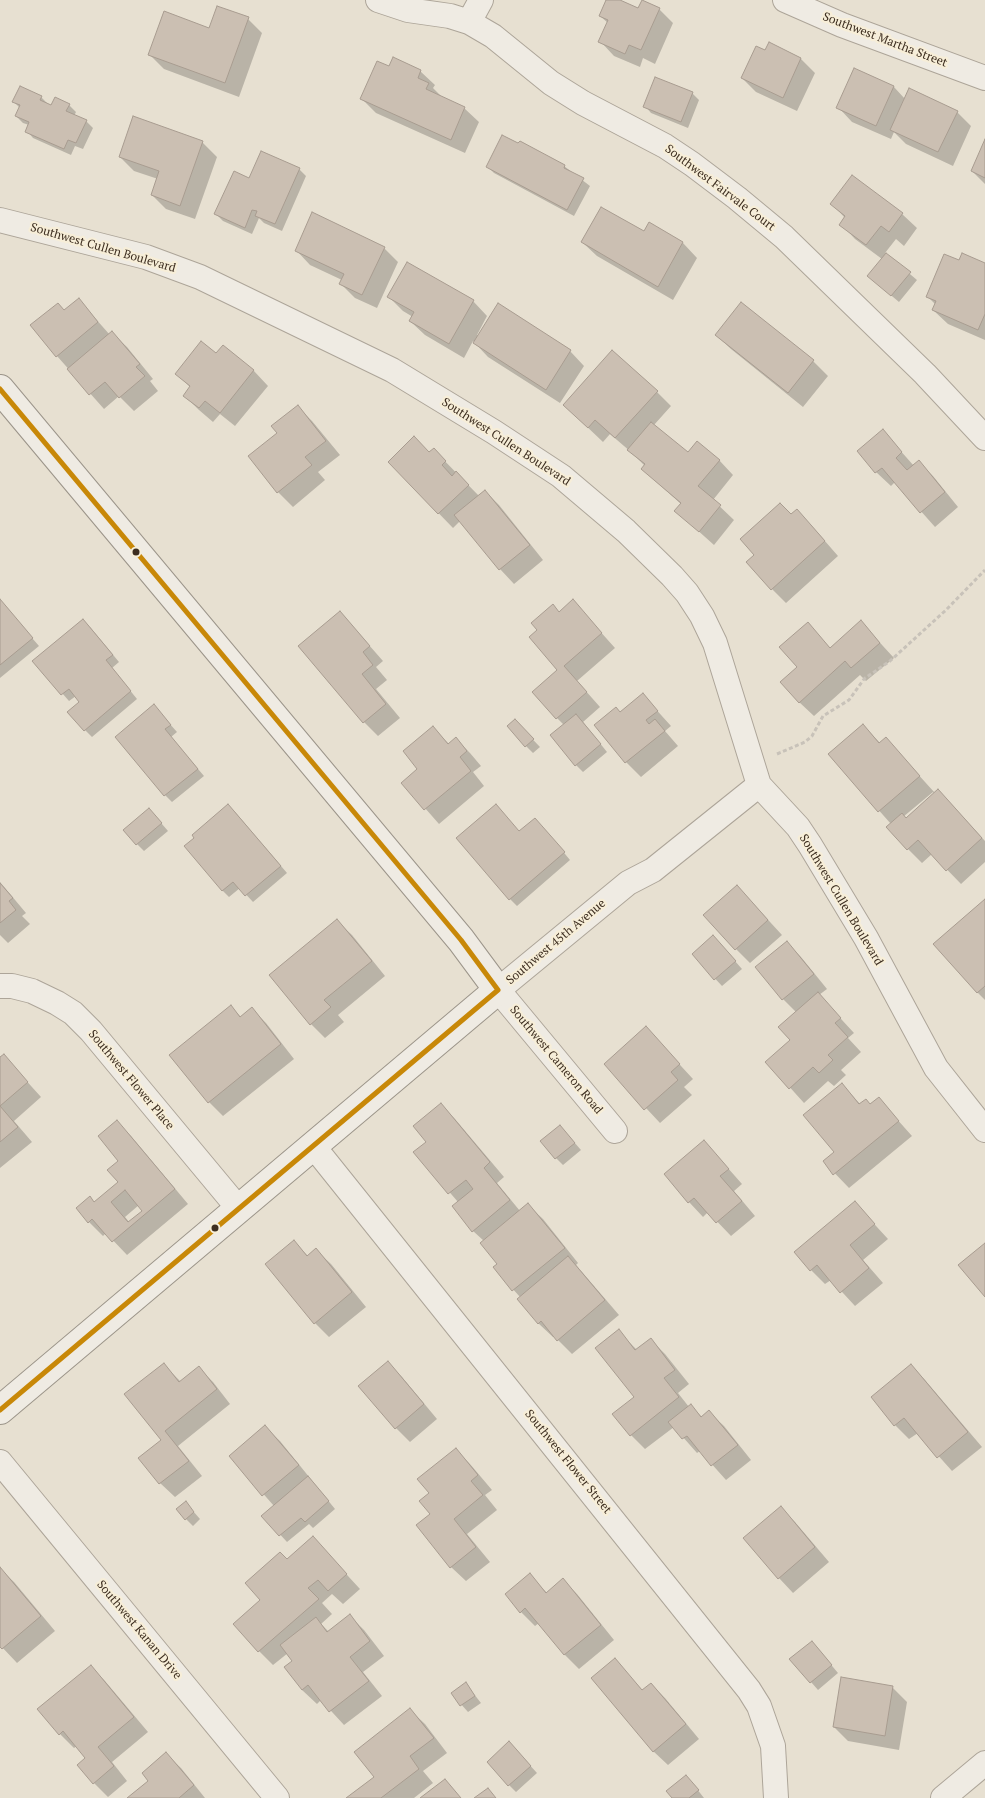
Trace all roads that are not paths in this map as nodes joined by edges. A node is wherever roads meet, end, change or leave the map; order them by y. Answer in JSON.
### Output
{"nodes":[{"id":1,"x":378,"y":0,"type":"edge"},
{"id":2,"x":481,"y":0,"type":"edge"},
{"id":3,"x":785,"y":0,"type":"edge"},
{"id":4,"x":469,"y":22,"type":"junction"},
{"id":5,"x":985,"y":78,"type":"edge"},
{"id":6,"x":0,"y":220,"type":"edge"},
{"id":7,"x":0,"y":389,"type":"edge"},
{"id":8,"x":985,"y":438,"type":"edge"},
{"id":9,"x":760,"y":785,"type":"junction"},
{"id":10,"x":0,"y":986,"type":"edge"},
{"id":11,"x":498,"y":990,"type":"junction"},
{"id":12,"x":985,"y":1130,"type":"edge"},
{"id":13,"x":615,"y":1131,"type":"dead end"},
{"id":14,"x":314,"y":1146,"type":"junction"},
{"id":15,"x":239,"y":1209,"type":"junction"},
{"id":16,"x":0,"y":1410,"type":"edge"},
{"id":17,"x":0,"y":1462,"type":"edge"},
{"id":18,"x":985,"y":1763,"type":"edge"},
{"id":19,"x":277,"y":1798,"type":"edge"},
{"id":20,"x":776,"y":1798,"type":"edge"},
{"id":21,"x":943,"y":1798,"type":"edge"}],
"edges":[{"from":1,"to":4,"type":"street","name":"Southwest Fairvale Court"},
{"from":2,"to":4,"type":"street"},
{"from":3,"to":5,"type":"street","name":"Southwest Martha Street"},
{"from":4,"to":8,"type":"street","name":"Southwest Fairvale Court"},
{"from":6,"to":9,"type":"street","name":"Southwest Cullen Boulevard"},
{"from":7,"to":11,"type":"street","name":"Southwest Cameron Road"},
{"from":9,"to":11,"type":"street","name":"Southwest 45th Avenue"},
{"from":9,"to":12,"type":"street","name":"Southwest Cullen Boulevard"},
{"from":10,"to":15,"type":"street","name":"Southwest Flower Place"},
{"from":11,"to":13,"type":"street","name":"Southwest Cameron Road"},
{"from":11,"to":14,"type":"street","name":"Southwest 45th Avenue"},
{"from":14,"to":15,"type":"street","name":"Southwest 45th Avenue"},
{"from":14,"to":20,"type":"street","name":"Southwest Flower Street"},
{"from":15,"to":16,"type":"street","name":"Southwest 45th Avenue"},
{"from":17,"to":19,"type":"street","name":"Southwest Kanan Drive"},
{"from":18,"to":21,"type":"street"}]}
